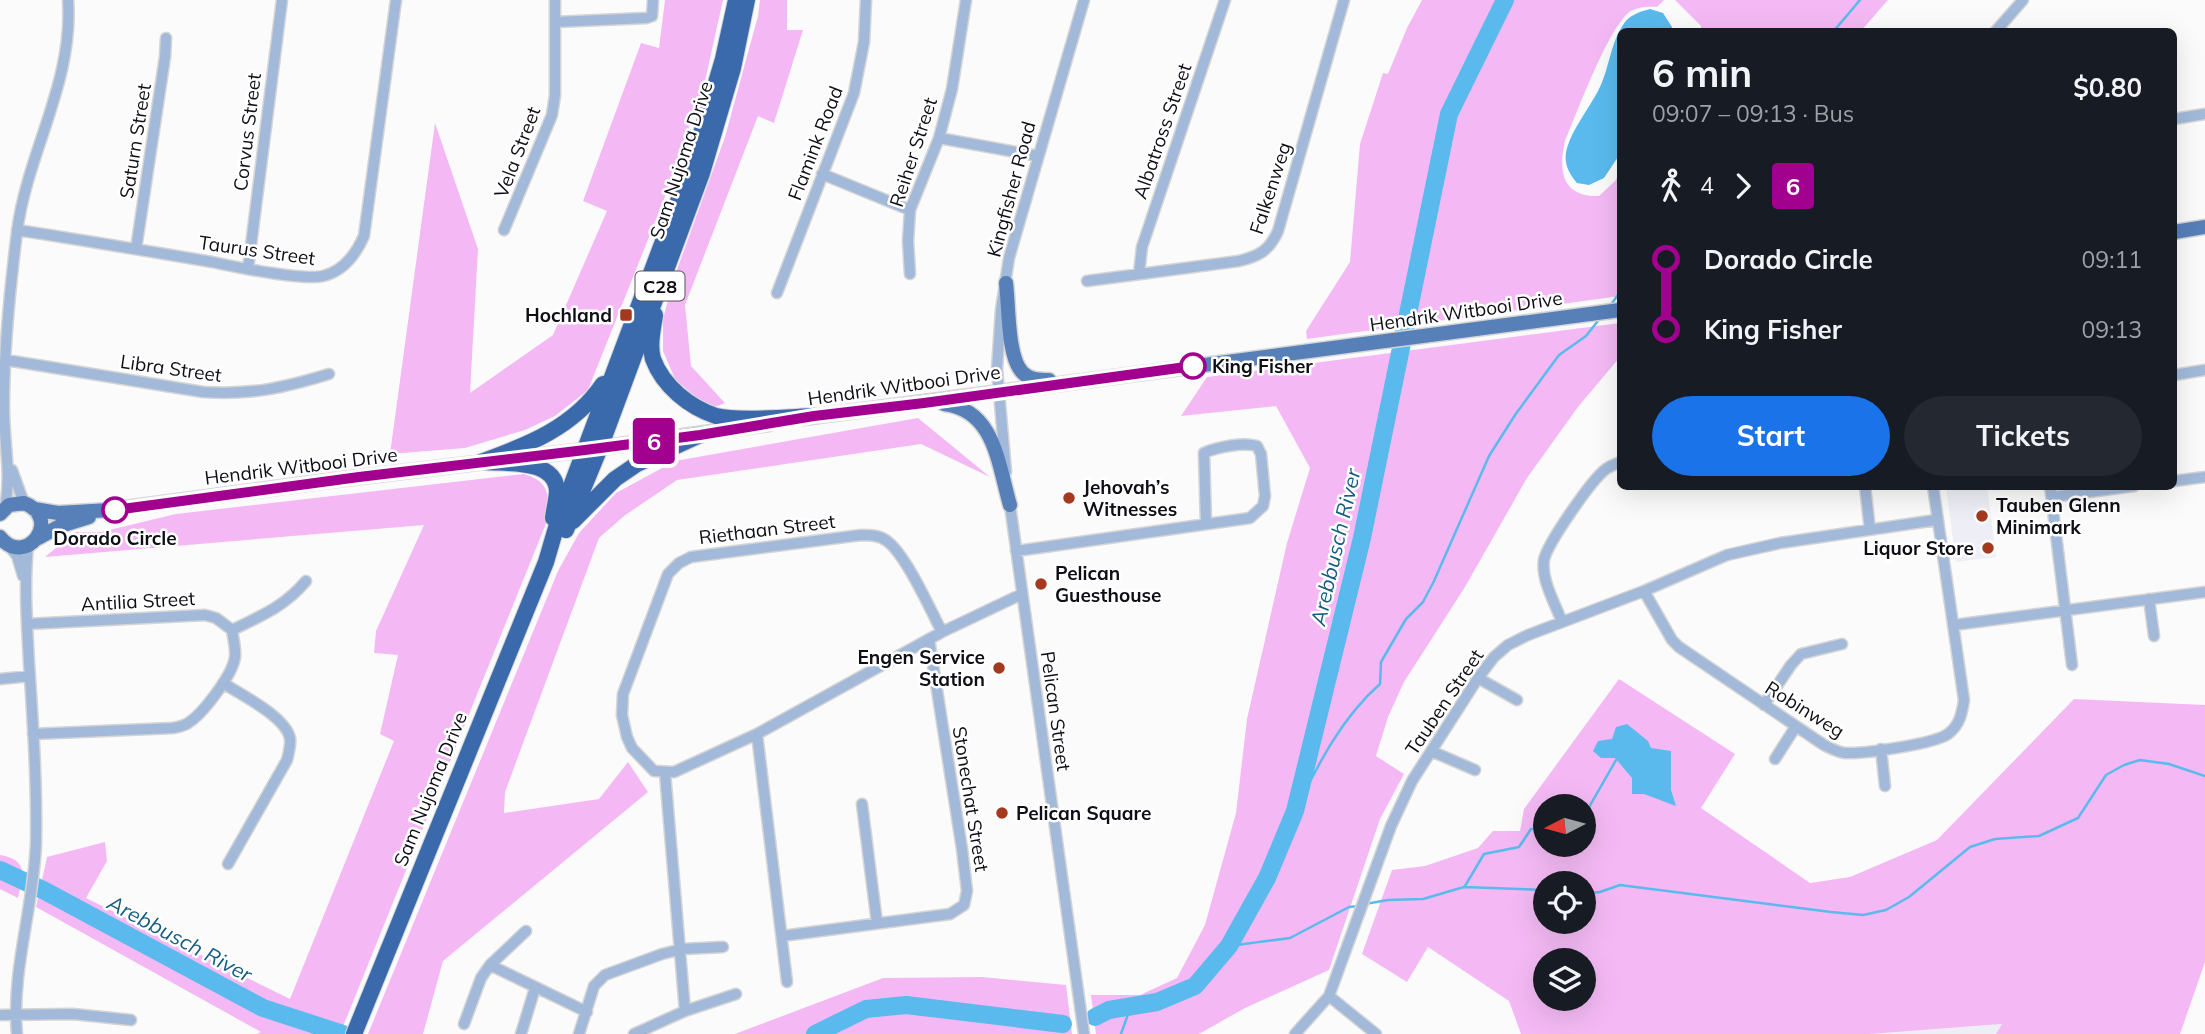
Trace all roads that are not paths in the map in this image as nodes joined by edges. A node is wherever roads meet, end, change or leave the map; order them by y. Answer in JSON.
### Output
{"nodes":[{"id":1,"x":68,"y":0,"type":"edge"},
{"id":2,"x":282,"y":0,"type":"edge"},
{"id":3,"x":396,"y":0,"type":"edge"},
{"id":4,"x":555,"y":0,"type":"edge"},
{"id":5,"x":653,"y":0,"type":"edge"},
{"id":6,"x":736,"y":0,"type":"edge"},
{"id":7,"x":747,"y":0,"type":"edge"},
{"id":8,"x":866,"y":0,"type":"edge"},
{"id":9,"x":965,"y":0,"type":"edge"},
{"id":10,"x":1084,"y":0,"type":"edge"},
{"id":11,"x":1225,"y":0,"type":"edge"},
{"id":12,"x":1344,"y":0,"type":"edge"},
{"id":13,"x":2024,"y":0,"type":"edge"},
{"id":14,"x":555,"y":22,"type":"junction"},
{"id":15,"x":1999,"y":28,"type":"edge"},
{"id":16,"x":166,"y":38,"type":"dead end"},
{"id":17,"x":2205,"y":114,"type":"edge"},
{"id":18,"x":2177,"y":119,"type":"edge"},
{"id":19,"x":939,"y":138,"type":"junction"},
{"id":20,"x":1038,"y":156,"type":"junction"},
{"id":21,"x":822,"y":174,"type":"junction"},
{"id":22,"x":910,"y":210,"type":"junction"},
{"id":23,"x":2205,"y":228,"type":"edge"},
{"id":24,"x":17,"y":230,"type":"junction"},
{"id":25,"x":504,"y":230,"type":"dead end"},
{"id":26,"x":2177,"y":232,"type":"edge"},
{"id":27,"x":136,"y":249,"type":"junction"},
{"id":28,"x":247,"y":269,"type":"junction"},
{"id":29,"x":909,"y":274,"type":"dead end"},
{"id":30,"x":1139,"y":274,"type":"junction"},
{"id":31,"x":1087,"y":281,"type":"dead end"},
{"id":32,"x":1006,"y":283,"type":"junction"},
{"id":33,"x":658,"y":292,"type":"junction"},
{"id":34,"x":777,"y":293,"type":"dead end"},
{"id":35,"x":1615,"y":311,"type":"edge"},
{"id":36,"x":6,"y":360,"type":"junction"},
{"id":37,"x":617,"y":363,"type":"junction"},
{"id":38,"x":2205,"y":370,"type":"edge"},
{"id":39,"x":329,"y":374,"type":"dead end"},
{"id":40,"x":2177,"y":375,"type":"edge"},
{"id":41,"x":1099,"y":378,"type":"junction"},
{"id":42,"x":998,"y":392,"type":"junction"},
{"id":43,"x":924,"y":403,"type":"junction"},
{"id":44,"x":814,"y":416,"type":"junction"},
{"id":45,"x":700,"y":435,"type":"junction"},
{"id":46,"x":593,"y":449,"type":"junction"},
{"id":47,"x":9,"y":461,"type":"junction"},
{"id":48,"x":481,"y":462,"type":"junction"},
{"id":49,"x":1617,"y":464,"type":"edge"},
{"id":50,"x":2205,"y":477,"type":"edge"},
{"id":51,"x":2177,"y":481,"type":"edge"},
{"id":52,"x":1865,"y":490,"type":"edge"},
{"id":53,"x":1933,"y":490,"type":"edge"},
{"id":54,"x":2079,"y":490,"type":"edge"},
{"id":55,"x":2051,"y":492,"type":"edge"},
{"id":56,"x":1010,"y":505,"type":"junction"},
{"id":57,"x":29,"y":506,"type":"junction"},
{"id":58,"x":110,"y":510,"type":"junction"},
{"id":59,"x":2,"y":511,"type":"edge"},
{"id":60,"x":1936,"y":520,"type":"junction"},
{"id":61,"x":1206,"y":524,"type":"junction"},
{"id":62,"x":568,"y":526,"type":"junction"},
{"id":63,"x":1870,"y":530,"type":"junction"},
{"id":64,"x":3,"y":541,"type":"edge"},
{"id":65,"x":33,"y":542,"type":"junction"},
{"id":66,"x":1016,"y":551,"type":"junction"},
{"id":67,"x":546,"y":562,"type":"junction"},
{"id":68,"x":25,"y":582,"type":"junction"},
{"id":69,"x":306,"y":582,"type":"dead end"},
{"id":70,"x":1644,"y":591,"type":"junction"},
{"id":71,"x":2205,"y":592,"type":"edge"},
{"id":72,"x":1021,"y":594,"type":"junction"},
{"id":73,"x":2149,"y":599,"type":"junction"},
{"id":74,"x":2065,"y":611,"type":"junction"},
{"id":75,"x":1562,"y":622,"type":"junction"},
{"id":76,"x":27,"y":624,"type":"junction"},
{"id":77,"x":1954,"y":625,"type":"junction"},
{"id":78,"x":232,"y":629,"type":"junction"},
{"id":79,"x":942,"y":632,"type":"junction"},
{"id":80,"x":2154,"y":636,"type":"dead end"},
{"id":81,"x":929,"y":639,"type":"junction"},
{"id":82,"x":1842,"y":644,"type":"dead end"},
{"id":83,"x":2072,"y":665,"type":"dead end"},
{"id":84,"x":30,"y":676,"type":"junction"},
{"id":85,"x":1478,"y":678,"type":"junction"},
{"id":86,"x":0,"y":680,"type":"edge"},
{"id":87,"x":223,"y":683,"type":"junction"},
{"id":88,"x":1517,"y":700,"type":"dead end"},
{"id":89,"x":1764,"y":705,"type":"junction"},
{"id":90,"x":1797,"y":726,"type":"junction"},
{"id":91,"x":33,"y":734,"type":"junction"},
{"id":92,"x":757,"y":734,"type":"junction"},
{"id":93,"x":1881,"y":749,"type":"junction"},
{"id":94,"x":1431,"y":751,"type":"junction"},
{"id":95,"x":1775,"y":759,"type":"dead end"},
{"id":96,"x":1475,"y":770,"type":"dead end"},
{"id":97,"x":665,"y":773,"type":"junction"},
{"id":98,"x":1885,"y":786,"type":"dead end"},
{"id":99,"x":862,"y":804,"type":"dead end"},
{"id":100,"x":228,"y":864,"type":"dead end"},
{"id":101,"x":877,"y":923,"type":"junction"},
{"id":102,"x":526,"y":931,"type":"dead end"},
{"id":103,"x":782,"y":936,"type":"junction"},
{"id":104,"x":723,"y":947,"type":"dead end"},
{"id":105,"x":682,"y":950,"type":"junction"},
{"id":106,"x":490,"y":965,"type":"junction"},
{"id":107,"x":787,"y":982,"type":"dead end"},
{"id":108,"x":535,"y":988,"type":"junction"},
{"id":109,"x":736,"y":994,"type":"dead end"},
{"id":110,"x":1329,"y":996,"type":"junction"},
{"id":111,"x":685,"y":1011,"type":"junction"},
{"id":112,"x":587,"y":1012,"type":"junction"},
{"id":113,"x":16,"y":1014,"type":"junction"},
{"id":114,"x":0,"y":1015,"type":"edge"},
{"id":115,"x":131,"y":1020,"type":"dead end"},
{"id":116,"x":464,"y":1024,"type":"dead end"},
{"id":117,"x":17,"y":1034,"type":"edge"},
{"id":118,"x":354,"y":1034,"type":"edge"},
{"id":119,"x":521,"y":1034,"type":"edge"},
{"id":120,"x":579,"y":1034,"type":"edge"},
{"id":121,"x":634,"y":1034,"type":"edge"},
{"id":122,"x":1084,"y":1034,"type":"edge"},
{"id":123,"x":1295,"y":1034,"type":"edge"},
{"id":124,"x":1376,"y":1034,"type":"edge"}],
"edges":[{"from":1,"to":24,"type":"street"},
{"from":2,"to":28,"type":"street","name":"Corvus Street"},
{"from":3,"to":28,"type":"street","name":"Taurus Street"},
{"from":4,"to":14,"type":"street","name":"Vela Street"},
{"from":5,"to":14,"type":"street"},
{"from":6,"to":37,"type":"highway","name":"Sam Nujoma Drive","number":"C28"},
{"from":7,"to":33,"type":"highway","name":"Sam Nujoma Drive","number":"C28"},
{"from":8,"to":21,"type":"street","name":"Flamink Road"},
{"from":9,"to":19,"type":"street","name":"Reiher Street"},
{"from":10,"to":20,"type":"street","name":"Kingfisher Road"},
{"from":11,"to":30,"type":"street","name":"Albatross Street"},
{"from":12,"to":30,"type":"street","name":"Falkenweg"},
{"from":13,"to":15,"type":"street"},
{"from":14,"to":25,"type":"street","name":"Vela Street"},
{"from":16,"to":27,"type":"street","name":"Saturn Street"},
{"from":17,"to":18,"type":"street"},
{"from":19,"to":20,"type":"street"},
{"from":19,"to":22,"type":"street","name":"Reiher Street"},
{"from":20,"to":32,"type":"street","name":"Kingfisher Road"},
{"from":21,"to":22,"type":"street"},
{"from":21,"to":34,"type":"street","name":"Flamink Road"},
{"from":22,"to":29,"type":"street","name":"Reiher Street"},
{"from":23,"to":26,"type":"main road"},
{"from":24,"to":27,"type":"street","name":"Taurus Street"},
{"from":24,"to":36,"type":"street"},
{"from":27,"to":28,"type":"street","name":"Taurus Street"},
{"from":30,"to":31,"type":"street","name":"Falkenweg"},
{"from":32,"to":41,"type":"main road"},
{"from":32,"to":42,"type":"street","name":"Kingfisher Road"},
{"from":33,"to":44,"type":"highway"},
{"from":33,"to":46,"type":"highway","name":"Sam Nujoma Drive","number":"C28"},
{"from":35,"to":41,"type":"main road","name":"Hendrik Witbooi Drive"},
{"from":36,"to":39,"type":"street","name":"Libra Street"},
{"from":36,"to":47,"type":"street"},
{"from":37,"to":46,"type":"highway","name":"Sam Nujoma Drive","number":"C28"},
{"from":37,"to":48,"type":"highway"},
{"from":38,"to":40,"type":"street"},
{"from":41,"to":42,"type":"main road","name":"Hendrik Witbooi Drive"},
{"from":42,"to":43,"type":"main road","name":"Hendrik Witbooi Drive"},
{"from":42,"to":56,"type":"street","name":"Pelican Street"},
{"from":43,"to":44,"type":"main road","name":"Hendrik Witbooi Drive"},
{"from":43,"to":56,"type":"main road"},
{"from":44,"to":45,"type":"main road","name":"Hendrik Witbooi Drive"},
{"from":45,"to":46,"type":"main road","name":"Hendrik Witbooi Drive"},
{"from":45,"to":62,"type":"highway"},
{"from":46,"to":48,"type":"main road","name":"Hendrik Witbooi Drive"},
{"from":46,"to":62,"type":"highway","name":"Sam Nujoma Drive","number":"C28"},
{"from":46,"to":67,"type":"highway","name":"Sam Nujoma Drive","number":"C28"},
{"from":47,"to":57,"type":"street"},
{"from":47,"to":59,"type":"street"},
{"from":48,"to":58,"type":"main road","name":"Hendrik Witbooi Drive"},
{"from":48,"to":67,"type":"highway"},
{"from":49,"to":75,"type":"street"},
{"from":50,"to":51,"type":"street"},
{"from":52,"to":63,"type":"street"},
{"from":53,"to":60,"type":"street","name":"Robinweg"},
{"from":54,"to":55,"type":"street"},
{"from":55,"to":74,"type":"street"},
{"from":56,"to":66,"type":"street","name":"Pelican Street"},
{"from":57,"to":58,"type":"main road","name":"Hendrik Witbooi Drive"},
{"from":57,"to":59,"type":"main road"},
{"from":57,"to":65,"type":"main road"},
{"from":58,"to":65,"type":"main road","name":"Hendrik Witbooi Drive"},
{"from":60,"to":63,"type":"street","name":"Tauben Street"},
{"from":60,"to":77,"type":"street","name":"Robinweg"},
{"from":61,"to":61,"type":"street"},
{"from":61,"to":66,"type":"street"},
{"from":62,"to":67,"type":"highway","name":"Sam Nujoma Drive","number":"C28"},
{"from":63,"to":70,"type":"street","name":"Tauben Street"},
{"from":64,"to":65,"type":"main road"},
{"from":64,"to":68,"type":"street"},
{"from":65,"to":68,"type":"street"},
{"from":66,"to":72,"type":"street","name":"Pelican Street"},
{"from":67,"to":118,"type":"highway","name":"Sam Nujoma Drive","number":"C28"},
{"from":68,"to":76,"type":"street"},
{"from":69,"to":78,"type":"street"},
{"from":70,"to":75,"type":"street","name":"Tauben Street"},
{"from":70,"to":89,"type":"street","name":"Robinweg"},
{"from":71,"to":73,"type":"street"},
{"from":72,"to":79,"type":"street"},
{"from":72,"to":122,"type":"street","name":"Pelican Street"},
{"from":73,"to":74,"type":"street"},
{"from":73,"to":80,"type":"street"},
{"from":74,"to":77,"type":"street"},
{"from":74,"to":83,"type":"street"},
{"from":75,"to":85,"type":"street","name":"Tauben Street"},
{"from":76,"to":78,"type":"street","name":"Antilia Street"},
{"from":76,"to":84,"type":"street"},
{"from":77,"to":93,"type":"street","name":"Robinweg"},
{"from":78,"to":87,"type":"street"},
{"from":79,"to":81,"type":"street"},
{"from":79,"to":97,"type":"street","name":"Riethaan Street"},
{"from":81,"to":92,"type":"street"},
{"from":81,"to":101,"type":"street","name":"Stonechat Street"},
{"from":82,"to":89,"type":"street"},
{"from":84,"to":86,"type":"street"},
{"from":84,"to":91,"type":"street"},
{"from":85,"to":88,"type":"street"},
{"from":85,"to":94,"type":"street","name":"Tauben Street"},
{"from":87,"to":91,"type":"street"},
{"from":87,"to":100,"type":"street"},
{"from":89,"to":90,"type":"street","name":"Robinweg"},
{"from":90,"to":93,"type":"street","name":"Robinweg"},
{"from":90,"to":95,"type":"street"},
{"from":91,"to":113,"type":"street"},
{"from":92,"to":97,"type":"street"},
{"from":92,"to":103,"type":"street"},
{"from":93,"to":98,"type":"street"},
{"from":94,"to":96,"type":"street"},
{"from":94,"to":110,"type":"street","name":"Tauben Street"},
{"from":97,"to":105,"type":"street"},
{"from":99,"to":101,"type":"street"},
{"from":101,"to":103,"type":"street","name":"Stonechat Street"},
{"from":102,"to":106,"type":"street"},
{"from":103,"to":107,"type":"street"},
{"from":104,"to":105,"type":"street"},
{"from":105,"to":111,"type":"street"},
{"from":105,"to":112,"type":"street"},
{"from":106,"to":108,"type":"street"},
{"from":106,"to":116,"type":"street"},
{"from":108,"to":112,"type":"street"},
{"from":108,"to":119,"type":"street"},
{"from":109,"to":111,"type":"street"},
{"from":110,"to":123,"type":"street","name":"Tauben Street"},
{"from":110,"to":124,"type":"street"},
{"from":111,"to":121,"type":"street"},
{"from":112,"to":120,"type":"street"},
{"from":113,"to":114,"type":"street"},
{"from":113,"to":115,"type":"street"},
{"from":113,"to":117,"type":"street"}]}
